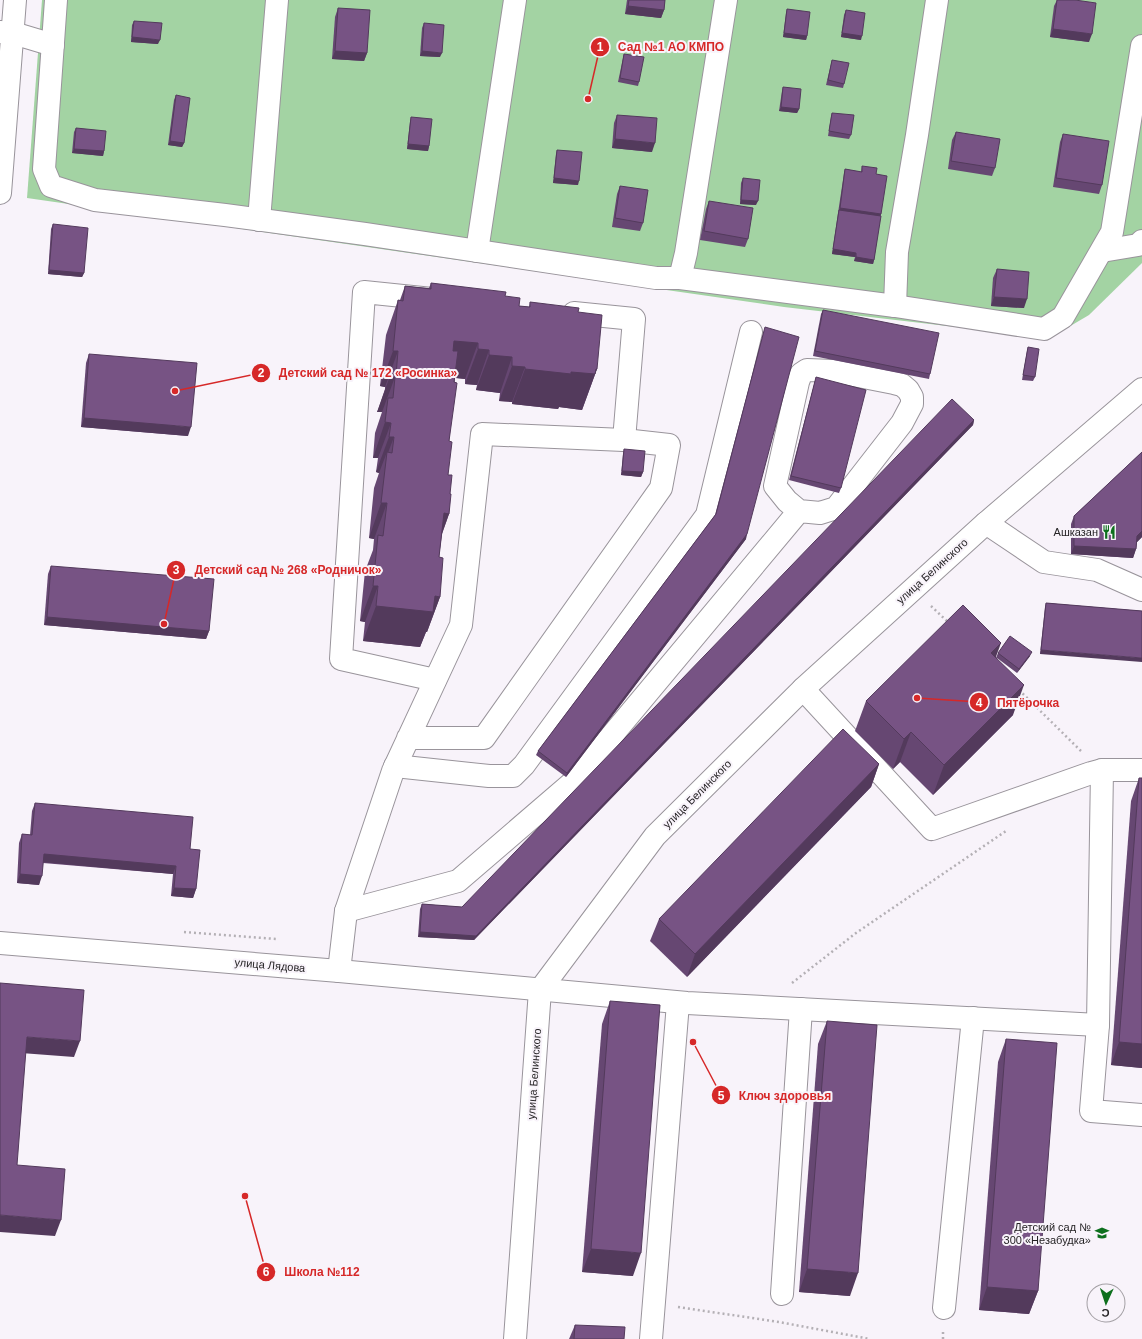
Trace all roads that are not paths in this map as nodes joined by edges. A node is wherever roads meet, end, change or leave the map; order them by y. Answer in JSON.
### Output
{"nodes":[{"id":1,"x":15,"y":0,"type":"edge"},
{"id":2,"x":56,"y":0,"type":"edge"},
{"id":3,"x":277,"y":0,"type":"edge"},
{"id":4,"x":514,"y":0,"type":"edge"},
{"id":5,"x":726,"y":0,"type":"edge"},
{"id":6,"x":937,"y":0,"type":"edge"},
{"id":7,"x":6,"y":32,"type":"edge"},
{"id":8,"x":53,"y":45,"type":"junction"},
{"id":9,"x":1142,"y":46,"type":"edge"},
{"id":10,"x":0,"y":193,"type":"edge"},
{"id":11,"x":259,"y":220,"type":"junction"},
{"id":12,"x":1142,"y":241,"type":"edge"},
{"id":13,"x":1102,"y":250,"type":"junction"},
{"id":14,"x":476,"y":251,"type":"junction"},
{"id":15,"x":680,"y":278,"type":"junction"},
{"id":16,"x":451,"y":301,"type":"edge"},
{"id":17,"x":895,"y":306,"type":"junction"},
{"id":18,"x":554,"y":311,"type":"edge"},
{"id":19,"x":751,"y":332,"type":"dead end"},
{"id":20,"x":1142,"y":389,"type":"edge"},
{"id":21,"x":624,"y":440,"type":"junction"},
{"id":22,"x":799,"y":511,"type":"junction"},
{"id":23,"x":986,"y":523,"type":"junction"},
{"id":24,"x":1142,"y":590,"type":"edge"},
{"id":25,"x":435,"y":680,"type":"junction"},
{"id":26,"x":802,"y":689,"type":"junction"},
{"id":27,"x":408,"y":738,"type":"junction"},
{"id":28,"x":395,"y":766,"type":"junction"},
{"id":29,"x":1102,"y":770,"type":"junction"},
{"id":30,"x":1142,"y":770,"type":"edge"},
{"id":31,"x":346,"y":911,"type":"junction"},
{"id":32,"x":0,"y":943,"type":"edge"},
{"id":33,"x":339,"y":971,"type":"junction"},
{"id":34,"x":540,"y":990,"type":"junction"},
{"id":35,"x":678,"y":1003,"type":"junction"},
{"id":36,"x":801,"y":1009,"type":"junction"},
{"id":37,"x":973,"y":1018,"type":"junction"},
{"id":38,"x":1098,"y":1025,"type":"junction"},
{"id":39,"x":1142,"y":1115,"type":"edge"},
{"id":40,"x":782,"y":1294,"type":"dead end"},
{"id":41,"x":944,"y":1308,"type":"dead end"},
{"id":42,"x":515,"y":1339,"type":"edge"},
{"id":43,"x":651,"y":1339,"type":"edge"}],
"edges":[{"from":1,"to":7,"type":"street"},
{"from":2,"to":8,"type":"street"},
{"from":3,"to":11,"type":"street"},
{"from":4,"to":14,"type":"street"},
{"from":5,"to":15,"type":"street"},
{"from":6,"to":17,"type":"street"},
{"from":7,"to":8,"type":"street"},
{"from":7,"to":10,"type":"street"},
{"from":8,"to":11,"type":"street"},
{"from":9,"to":13,"type":"street"},
{"from":11,"to":14,"type":"street"},
{"from":12,"to":13,"type":"street"},
{"from":13,"to":17,"type":"street"},
{"from":14,"to":15,"type":"street"},
{"from":15,"to":17,"type":"street"},
{"from":16,"to":25,"type":"street"},
{"from":18,"to":21,"type":"street"},
{"from":19,"to":28,"type":"street"},
{"from":20,"to":23,"type":"street","name":"улица Белинского"},
{"from":21,"to":25,"type":"street"},
{"from":21,"to":27,"type":"street"},
{"from":22,"to":22,"type":"street"},
{"from":22,"to":31,"type":"street"},
{"from":23,"to":24,"type":"street"},
{"from":23,"to":26,"type":"street","name":"улица Белинского"},
{"from":25,"to":27,"type":"street"},
{"from":26,"to":29,"type":"street"},
{"from":26,"to":34,"type":"street","name":"улица Белинского"},
{"from":27,"to":28,"type":"street"},
{"from":28,"to":31,"type":"street"},
{"from":29,"to":30,"type":"street"},
{"from":29,"to":38,"type":"street"},
{"from":31,"to":33,"type":"street"},
{"from":32,"to":33,"type":"street","name":"улица Лядова"},
{"from":33,"to":34,"type":"street","name":"улица Лядова"},
{"from":34,"to":35,"type":"street","name":"улица Лядова"},
{"from":34,"to":42,"type":"street","name":"улица Белинского"},
{"from":35,"to":36,"type":"street","name":"улица Лядова"},
{"from":35,"to":43,"type":"street"},
{"from":36,"to":37,"type":"street","name":"улица Лядова"},
{"from":36,"to":40,"type":"street"},
{"from":37,"to":38,"type":"street","name":"улица Лядова"},
{"from":37,"to":41,"type":"street"},
{"from":38,"to":39,"type":"street"}]}
